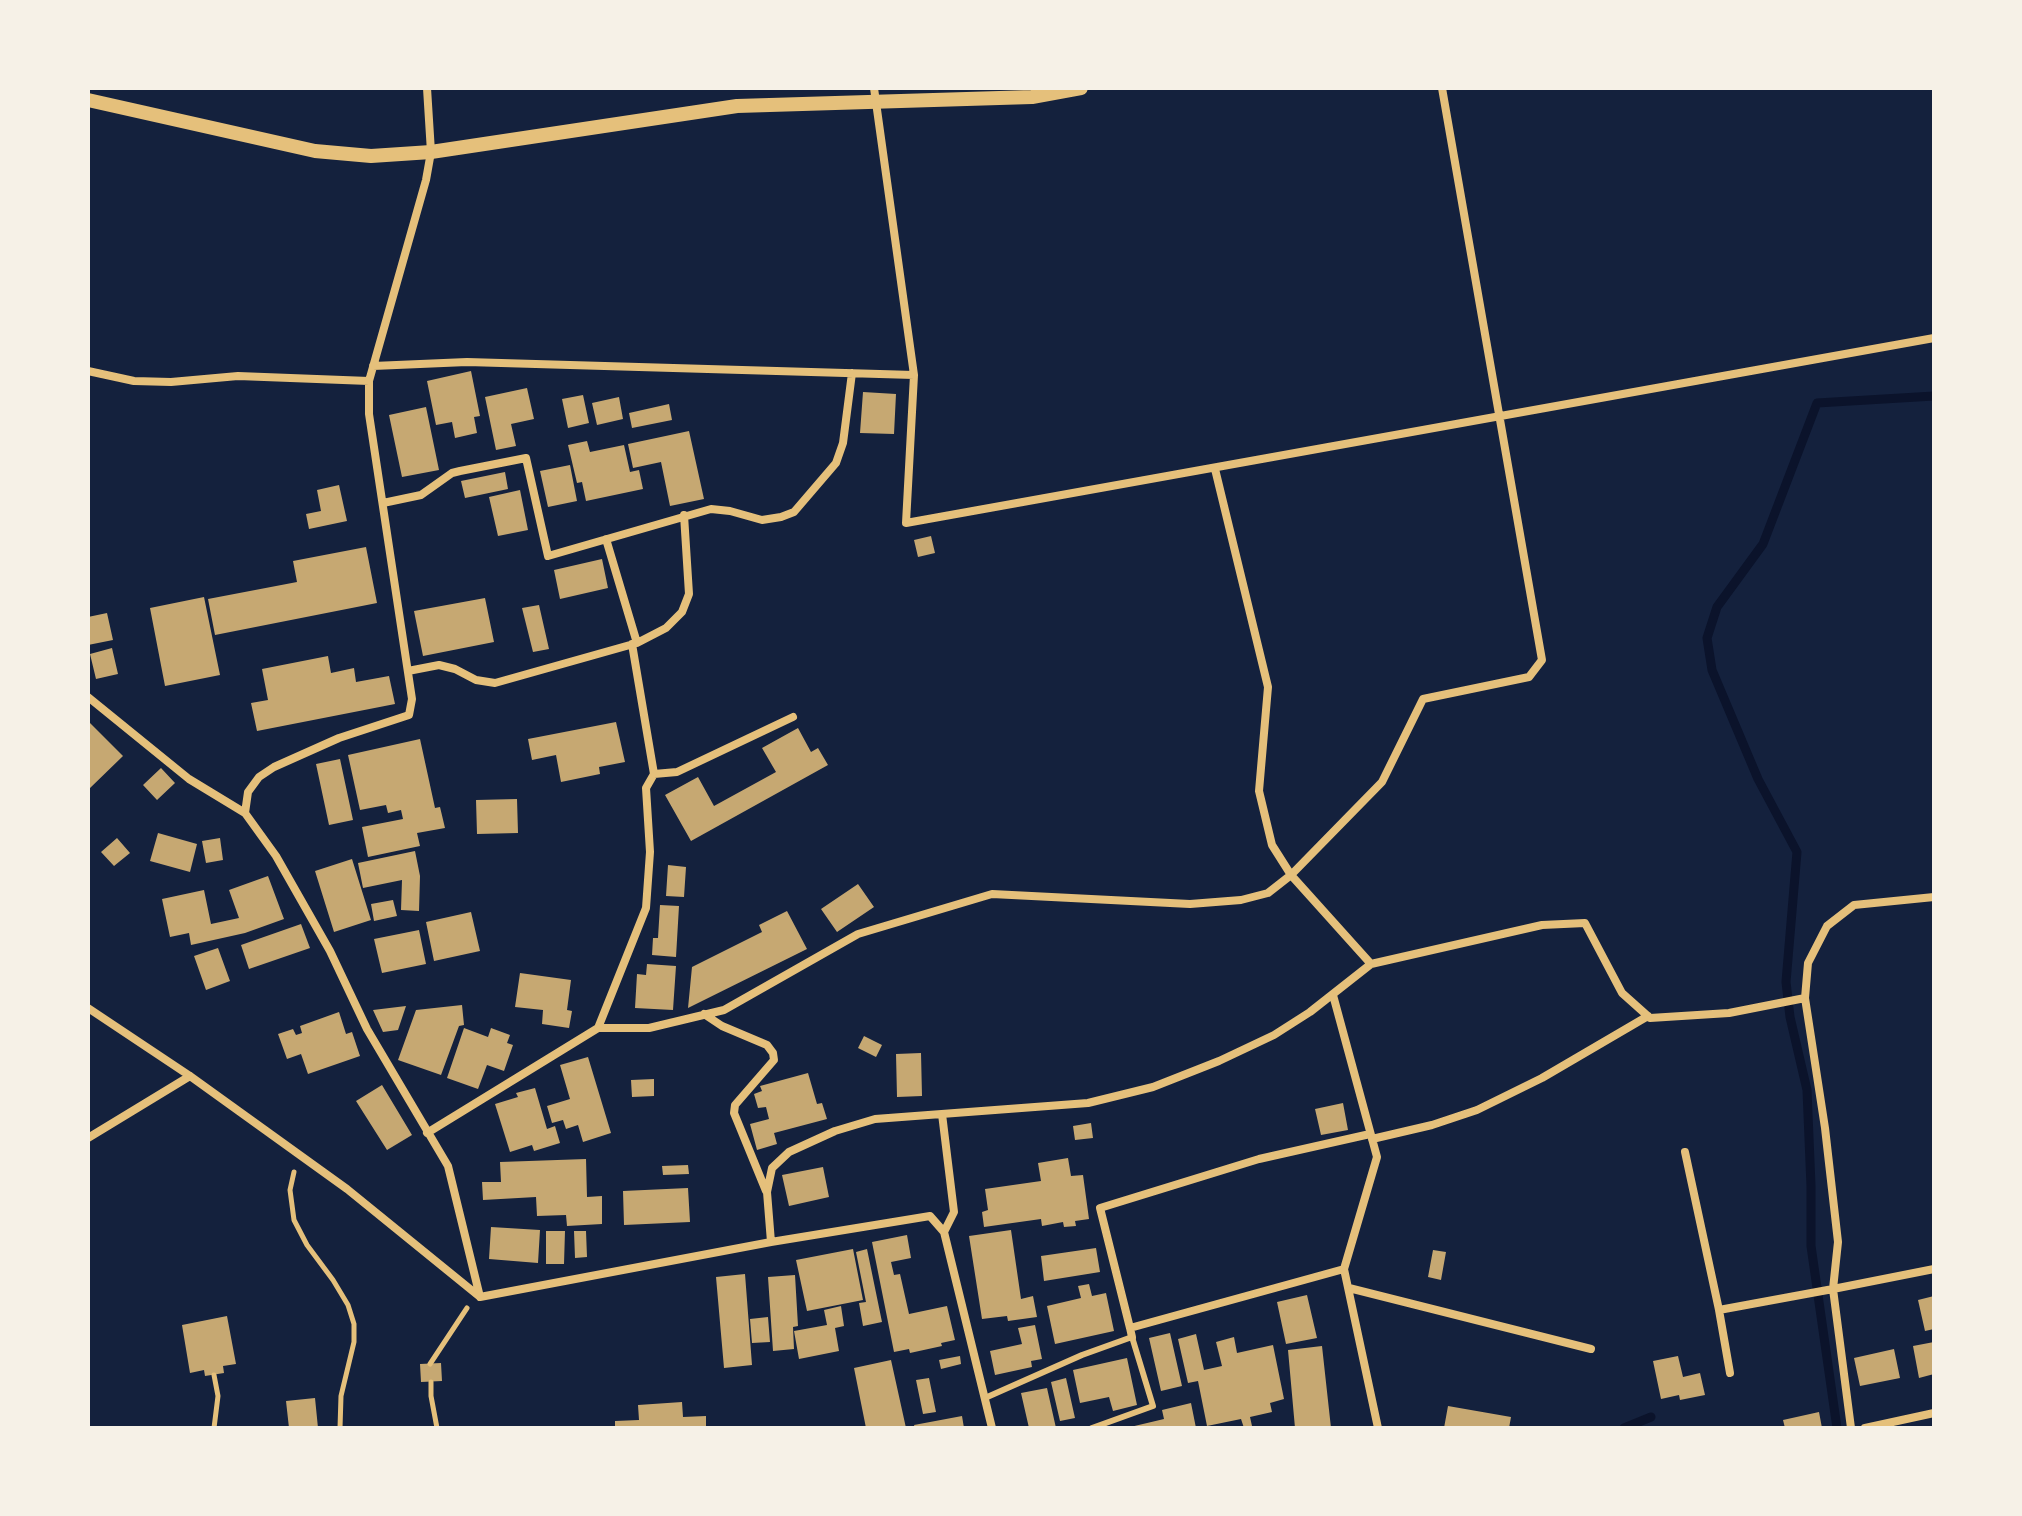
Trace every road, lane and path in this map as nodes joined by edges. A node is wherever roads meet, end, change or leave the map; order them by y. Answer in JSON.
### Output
{"nodes":[{"id":1,"x":427,"y":88,"type":"edge"},
{"id":2,"x":1081,"y":88,"type":"edge"},
{"id":3,"x":1442,"y":88,"type":"edge"},
{"id":4,"x":876,"y":96,"type":"edge"},
{"id":5,"x":88,"y":100,"type":"edge"},
{"id":6,"x":431,"y":152,"type":"junction"},
{"id":7,"x":1934,"y":338,"type":"edge"},
{"id":8,"x":373,"y":366,"type":"junction"},
{"id":9,"x":88,"y":371,"type":"edge"},
{"id":10,"x":852,"y":373,"type":"junction"},
{"id":11,"x":914,"y":375,"type":"junction"},
{"id":12,"x":369,"y":381,"type":"junction"},
{"id":13,"x":1500,"y":417,"type":"junction"},
{"id":14,"x":1215,"y":469,"type":"junction"},
{"id":15,"x":383,"y":503,"type":"junction"},
{"id":16,"x":684,"y":515,"type":"junction"},
{"id":17,"x":606,"y":539,"type":"junction"},
{"id":18,"x":635,"y":644,"type":"junction"},
{"id":19,"x":408,"y":671,"type":"junction"},
{"id":20,"x":88,"y":697,"type":"edge"},
{"id":21,"x":793,"y":717,"type":"dead end"},
{"id":22,"x":654,"y":774,"type":"junction"},
{"id":23,"x":245,"y":813,"type":"junction"},
{"id":24,"x":1291,"y":875,"type":"junction"},
{"id":25,"x":1934,"y":897,"type":"edge"},
{"id":26,"x":1371,"y":964,"type":"junction"},
{"id":27,"x":1333,"y":995,"type":"junction"},
{"id":28,"x":1801,"y":999,"type":"junction"},
{"id":29,"x":88,"y":1008,"type":"edge"},
{"id":30,"x":704,"y":1014,"type":"junction"},
{"id":31,"x":1648,"y":1016,"type":"junction"},
{"id":32,"x":598,"y":1028,"type":"junction"},
{"id":33,"x":190,"y":1076,"type":"junction"},
{"id":34,"x":942,"y":1114,"type":"junction"},
{"id":35,"x":427,"y":1133,"type":"junction"},
{"id":36,"x":1371,"y":1136,"type":"junction"},
{"id":37,"x":88,"y":1138,"type":"edge"},
{"id":38,"x":1685,"y":1152,"type":"dead end"},
{"id":39,"x":298,"y":1154,"type":"junction"},
{"id":40,"x":767,"y":1192,"type":"junction"},
{"id":41,"x":944,"y":1232,"type":"junction"},
{"id":42,"x":771,"y":1242,"type":"junction"},
{"id":43,"x":1344,"y":1269,"type":"junction"},
{"id":44,"x":1934,"y":1269,"type":"edge"},
{"id":45,"x":1349,"y":1288,"type":"junction"},
{"id":46,"x":1828,"y":1290,"type":"junction"},
{"id":47,"x":480,"y":1297,"type":"junction"},
{"id":48,"x":465,"y":1309,"type":"dead end"},
{"id":49,"x":1719,"y":1310,"type":"junction"},
{"id":50,"x":1131,"y":1333,"type":"junction"},
{"id":51,"x":1591,"y":1349,"type":"dead end"},
{"id":52,"x":430,"y":1364,"type":"dead end"},
{"id":53,"x":1730,"y":1373,"type":"dead end"},
{"id":54,"x":214,"y":1375,"type":"dead end"},
{"id":55,"x":431,"y":1382,"type":"dead end"},
{"id":56,"x":985,"y":1398,"type":"junction"},
{"id":57,"x":1934,"y":1413,"type":"edge"},
{"id":58,"x":1120,"y":1418,"type":"junction"},
{"id":59,"x":214,"y":1428,"type":"edge"},
{"id":60,"x":340,"y":1428,"type":"edge"},
{"id":61,"x":437,"y":1428,"type":"edge"},
{"id":62,"x":992,"y":1428,"type":"edge"},
{"id":63,"x":1092,"y":1428,"type":"edge"},
{"id":64,"x":1122,"y":1428,"type":"edge"},
{"id":65,"x":1378,"y":1428,"type":"edge"},
{"id":66,"x":1851,"y":1428,"type":"edge"},
{"id":67,"x":1865,"y":1428,"type":"edge"}],
"edges":[{"from":1,"to":6,"type":"street"},
{"from":2,"to":4,"type":"street"},
{"from":3,"to":13,"type":"street"},
{"from":4,"to":6,"type":"street"},
{"from":4,"to":11,"type":"street"},
{"from":5,"to":6,"type":"street"},
{"from":6,"to":8,"type":"street"},
{"from":7,"to":13,"type":"street"},
{"from":8,"to":10,"type":"street"},
{"from":8,"to":12,"type":"street"},
{"from":9,"to":12,"type":"street"},
{"from":10,"to":11,"type":"street"},
{"from":10,"to":16,"type":"street"},
{"from":11,"to":14,"type":"street"},
{"from":12,"to":15,"type":"street"},
{"from":13,"to":14,"type":"street"},
{"from":13,"to":24,"type":"street"},
{"from":14,"to":24,"type":"street"},
{"from":15,"to":17,"type":"street"},
{"from":15,"to":19,"type":"street"},
{"from":16,"to":17,"type":"street"},
{"from":16,"to":18,"type":"street"},
{"from":17,"to":18,"type":"street"},
{"from":18,"to":19,"type":"street"},
{"from":18,"to":22,"type":"street"},
{"from":19,"to":23,"type":"street"},
{"from":20,"to":23,"type":"street"},
{"from":21,"to":22,"type":"street"},
{"from":22,"to":32,"type":"street"},
{"from":23,"to":35,"type":"street"},
{"from":24,"to":26,"type":"street"},
{"from":24,"to":30,"type":"street"},
{"from":25,"to":28,"type":"street"},
{"from":26,"to":27,"type":"street"},
{"from":26,"to":31,"type":"street"},
{"from":27,"to":34,"type":"street"},
{"from":27,"to":36,"type":"street"},
{"from":28,"to":31,"type":"street"},
{"from":28,"to":46,"type":"street"},
{"from":29,"to":33,"type":"street"},
{"from":30,"to":32,"type":"street"},
{"from":30,"to":40,"type":"street"},
{"from":31,"to":36,"type":"street"},
{"from":32,"to":35,"type":"street"},
{"from":33,"to":37,"type":"street"},
{"from":33,"to":39,"type":"street"},
{"from":34,"to":40,"type":"street"},
{"from":34,"to":41,"type":"street"},
{"from":35,"to":47,"type":"street"},
{"from":36,"to":43,"type":"street"},
{"from":36,"to":50,"type":"street"},
{"from":38,"to":49,"type":"street"},
{"from":39,"to":47,"type":"street"},
{"from":39,"to":60,"type":"path"},
{"from":40,"to":42,"type":"street"},
{"from":41,"to":42,"type":"street"},
{"from":41,"to":56,"type":"street"},
{"from":42,"to":47,"type":"street"},
{"from":43,"to":45,"type":"street"},
{"from":43,"to":50,"type":"street"},
{"from":44,"to":46,"type":"street"},
{"from":45,"to":51,"type":"street"},
{"from":45,"to":65,"type":"street"},
{"from":46,"to":49,"type":"street"},
{"from":46,"to":66,"type":"street"},
{"from":48,"to":52,"type":"path"},
{"from":49,"to":53,"type":"street"},
{"from":50,"to":56,"type":"lane"},
{"from":50,"to":58,"type":"lane"},
{"from":54,"to":59,"type":"path"},
{"from":55,"to":61,"type":"path"},
{"from":56,"to":62,"type":"street"},
{"from":57,"to":67,"type":"street"},
{"from":58,"to":63,"type":"lane"},
{"from":58,"to":64,"type":"lane"}]}
